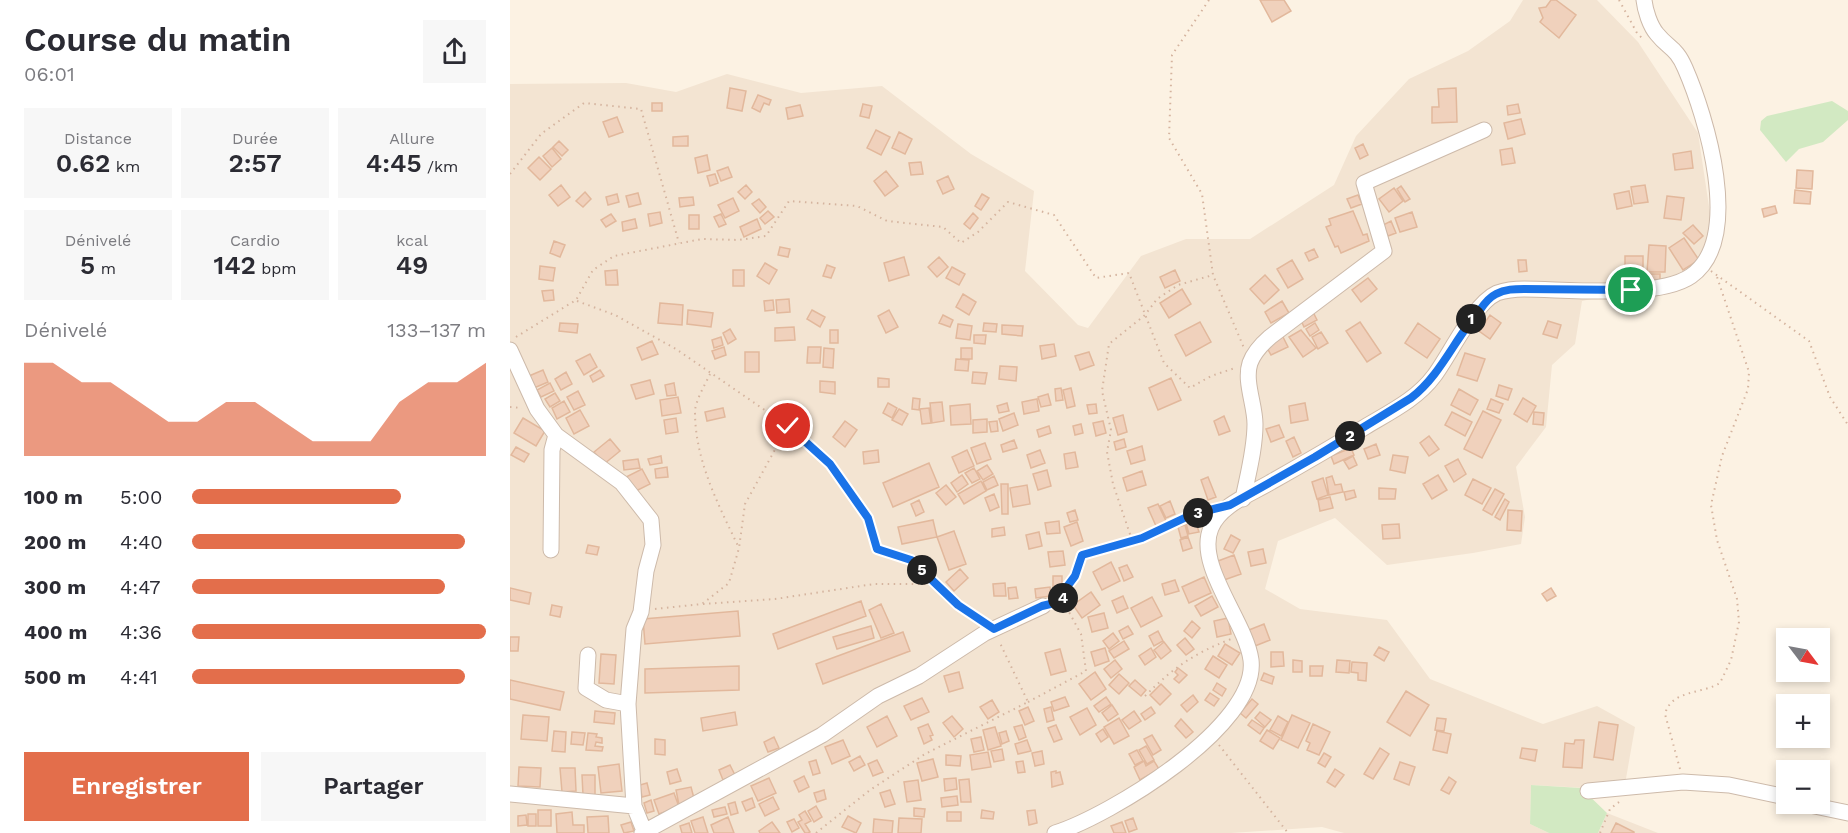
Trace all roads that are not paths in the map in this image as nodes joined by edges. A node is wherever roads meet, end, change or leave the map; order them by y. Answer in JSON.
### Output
{"nodes":[{"id":1,"x":1644,"y":0,"type":"edge"},
{"id":2,"x":1484,"y":130,"type":"dead end"},
{"id":3,"x":510,"y":350,"type":"edge"},
{"id":4,"x":556,"y":435,"type":"junction"},
{"id":5,"x":1236,"y":502,"type":"junction"},
{"id":6,"x":551,"y":550,"type":"dead end"},
{"id":7,"x":1042,"y":606,"type":"road end"},
{"id":8,"x":588,"y":655,"type":"dead end"},
{"id":9,"x":628,"y":704,"type":"junction"},
{"id":10,"x":1588,"y":791,"type":"dead end"},
{"id":11,"x":510,"y":794,"type":"edge"},
{"id":12,"x":1776,"y":795,"type":"edge"},
{"id":13,"x":634,"y":806,"type":"junction"},
{"id":14,"x":1830,"y":809,"type":"edge"},
{"id":15,"x":1848,"y":813,"type":"edge"},
{"id":16,"x":644,"y":832,"type":"edge"},
{"id":17,"x":1055,"y":833,"type":"edge"}],
"edges":[{"from":1,"to":5,"type":"street"},
{"from":2,"to":5,"type":"street"},
{"from":3,"to":4,"type":"street"},
{"from":4,"to":6,"type":"street"},
{"from":4,"to":9,"type":"street"},
{"from":5,"to":17,"type":"street"},
{"from":7,"to":16,"type":"street"},
{"from":8,"to":9,"type":"street"},
{"from":9,"to":13,"type":"street"},
{"from":10,"to":12,"type":"street"},
{"from":11,"to":13,"type":"street"},
{"from":13,"to":16,"type":"street"},
{"from":14,"to":15,"type":"street"}]}
